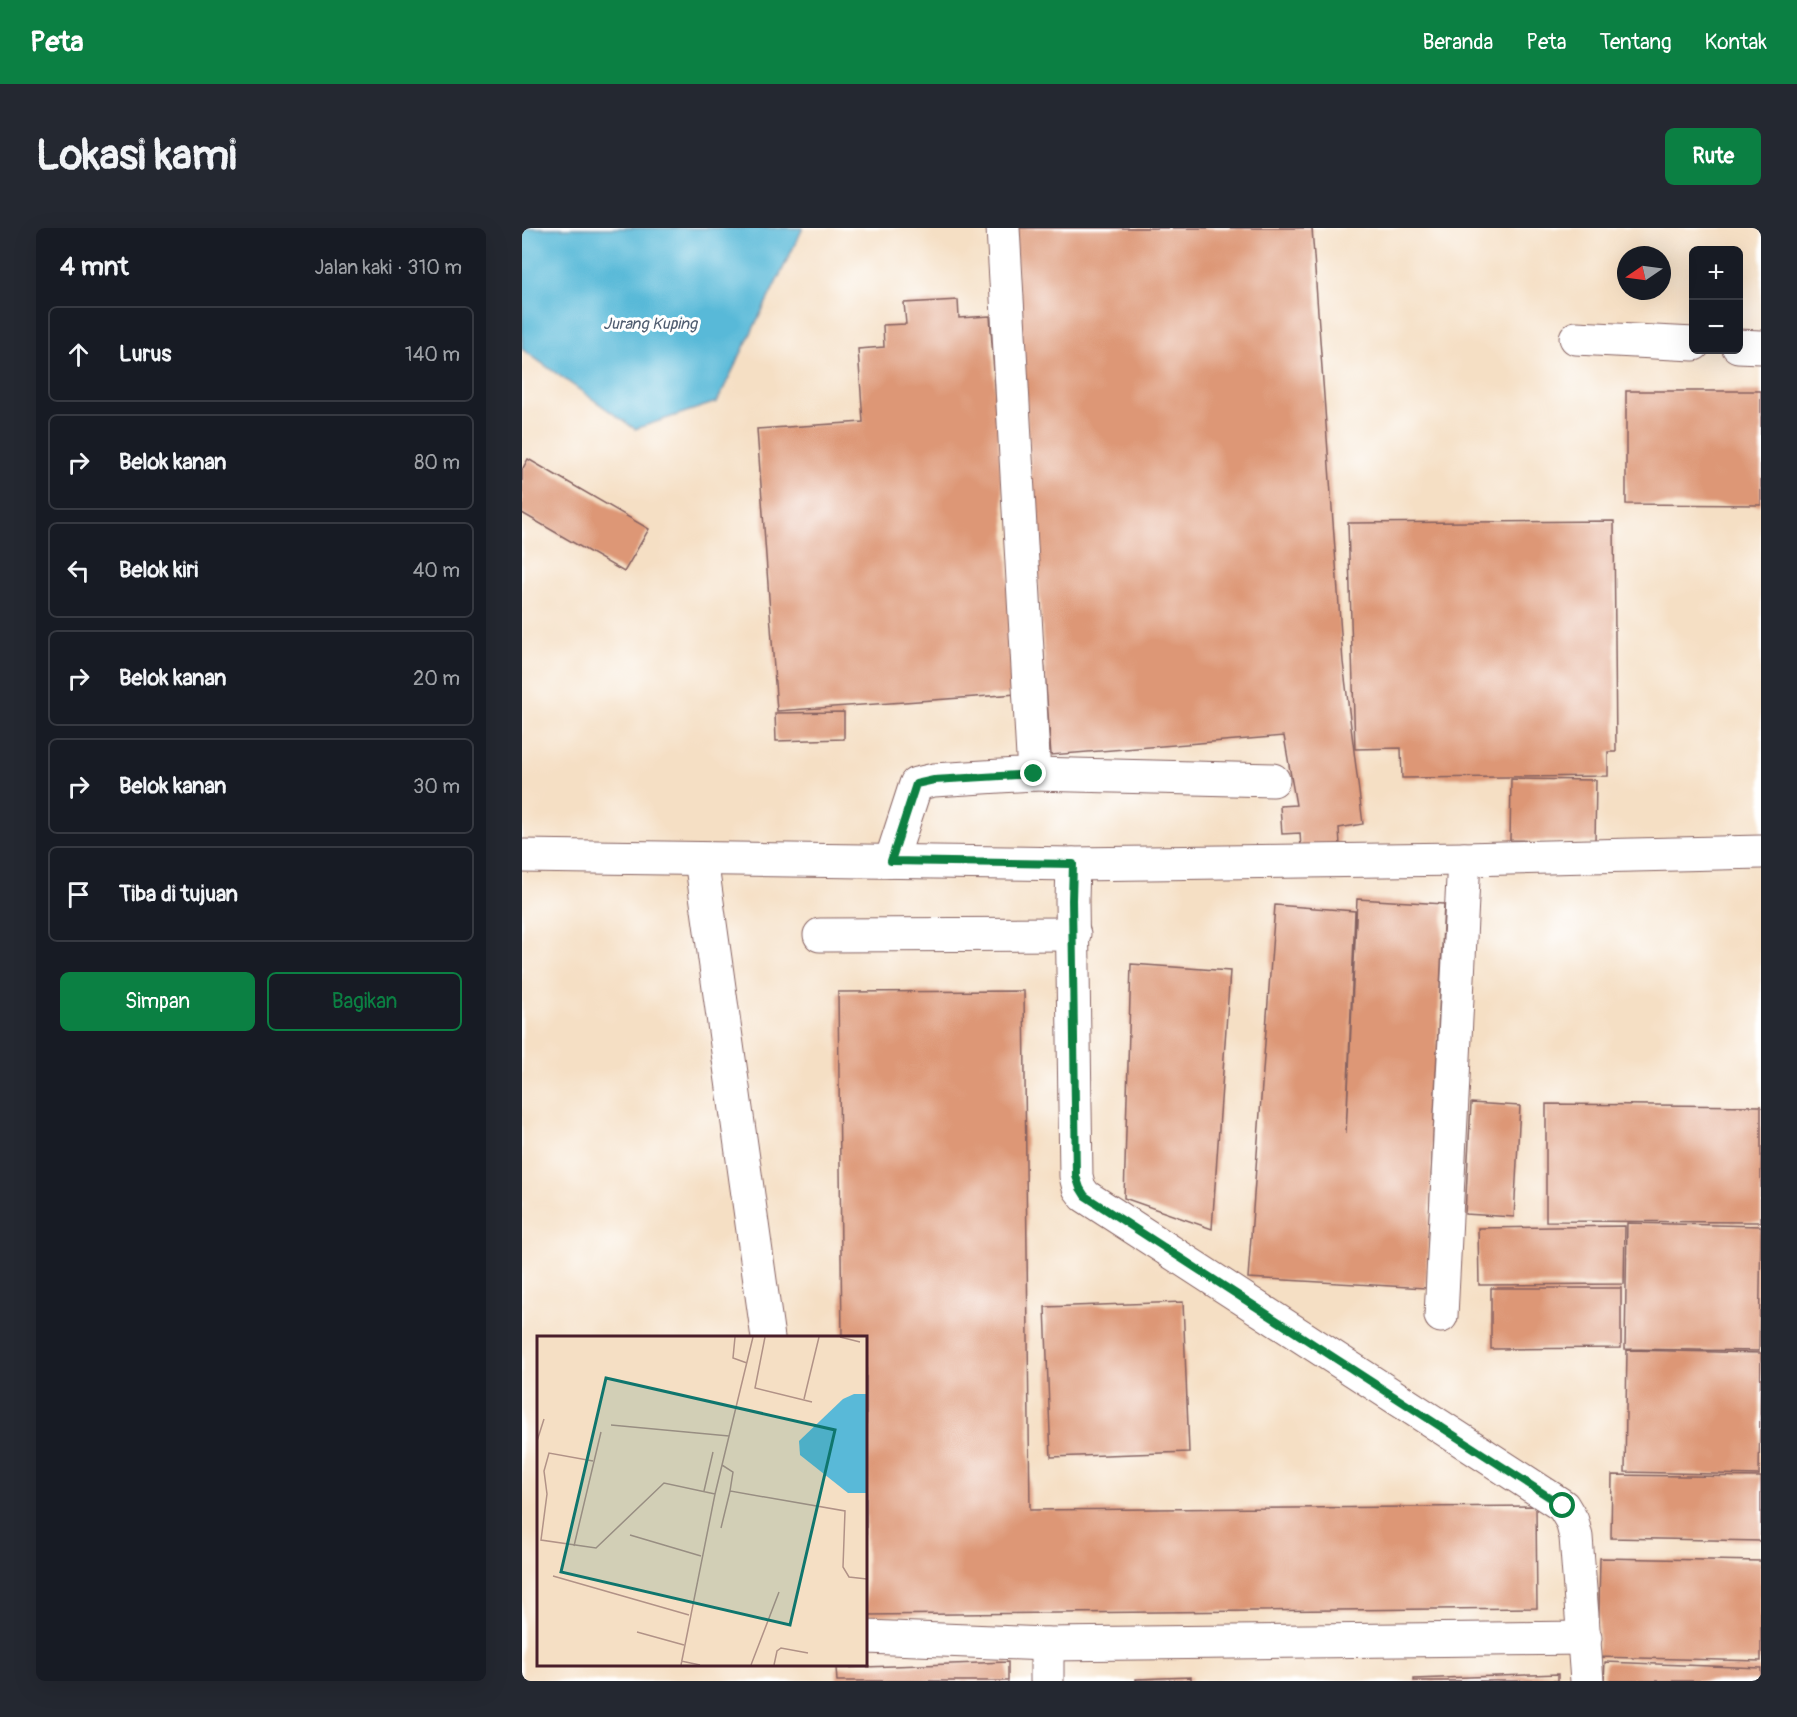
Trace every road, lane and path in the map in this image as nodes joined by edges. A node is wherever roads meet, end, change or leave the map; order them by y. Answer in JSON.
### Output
{"nodes":[{"id":1,"x":1003,"y":228,"type":"edge"},
{"id":2,"x":1576,"y":338,"type":"dead end"},
{"id":3,"x":1689,"y":344,"type":"edge"},
{"id":4,"x":1743,"y":346,"type":"edge"},
{"id":5,"x":1761,"y":347,"type":"edge"},
{"id":6,"x":1034,"y":774,"type":"junction"},
{"id":7,"x":1273,"y":780,"type":"dead end"},
{"id":8,"x":1761,"y":852,"type":"edge"},
{"id":9,"x":522,"y":856,"type":"edge"},
{"id":10,"x":701,"y":859,"type":"junction"},
{"id":11,"x":1464,"y":859,"type":"junction"},
{"id":12,"x":891,"y":861,"type":"junction"},
{"id":13,"x":1073,"y":864,"type":"junction"},
{"id":14,"x":1074,"y":934,"type":"junction"},
{"id":15,"x":820,"y":935,"type":"dead end"},
{"id":16,"x":1441,"y":1316,"type":"dead end"},
{"id":17,"x":768,"y":1336,"type":"edge"},
{"id":18,"x":867,"y":1637,"type":"edge"},
{"id":19,"x":1584,"y":1638,"type":"junction"},
{"id":20,"x":1047,"y":1644,"type":"junction"},
{"id":21,"x":1047,"y":1681,"type":"edge"},
{"id":22,"x":1587,"y":1681,"type":"edge"}],
"edges":[{"from":1,"to":6,"type":"street"},
{"from":2,"to":3,"type":"street"},
{"from":4,"to":5,"type":"street"},
{"from":6,"to":7,"type":"street"},
{"from":6,"to":12,"type":"street"},
{"from":8,"to":11,"type":"street"},
{"from":9,"to":10,"type":"street"},
{"from":10,"to":12,"type":"street"},
{"from":10,"to":17,"type":"street"},
{"from":11,"to":13,"type":"street"},
{"from":11,"to":16,"type":"street"},
{"from":12,"to":13,"type":"street"},
{"from":13,"to":14,"type":"street"},
{"from":14,"to":15,"type":"street"},
{"from":14,"to":19,"type":"street"},
{"from":18,"to":20,"type":"street"},
{"from":19,"to":20,"type":"street"},
{"from":19,"to":22,"type":"street"},
{"from":20,"to":21,"type":"street"}]}
